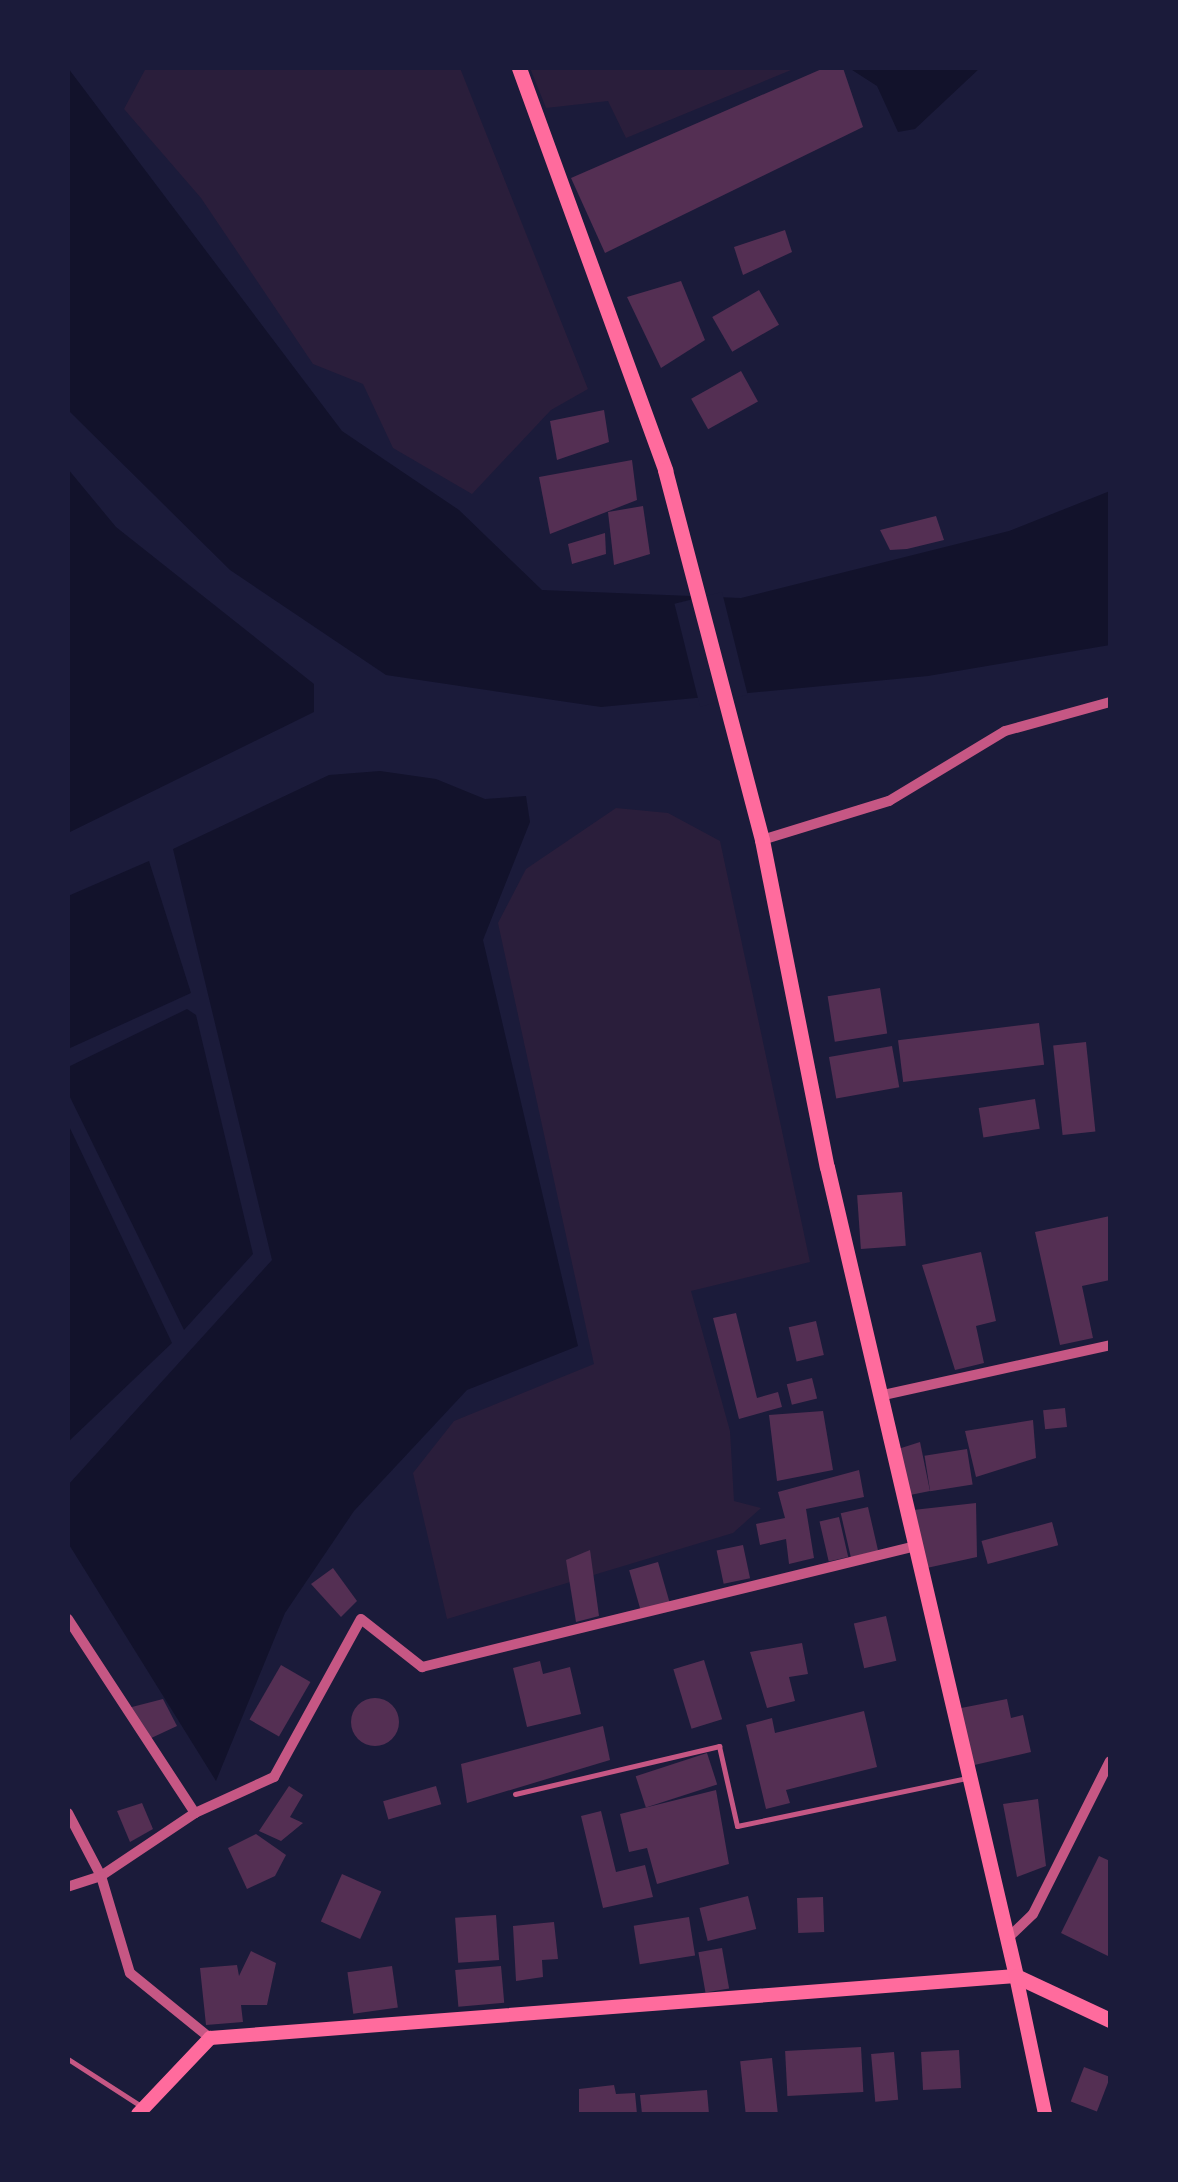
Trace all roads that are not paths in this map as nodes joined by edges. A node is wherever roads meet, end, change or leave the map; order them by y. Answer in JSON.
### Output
{"nodes":[{"id":1,"x":519,"y":68,"type":"edge"},
{"id":2,"x":1110,"y":702,"type":"edge"},
{"id":3,"x":762,"y":840,"type":"junction"},
{"id":4,"x":1110,"y":1345,"type":"edge"},
{"id":5,"x":879,"y":1396,"type":"junction"},
{"id":6,"x":916,"y":1546,"type":"junction"},
{"id":7,"x":68,"y":1619,"type":"edge"},
{"id":8,"x":1110,"y":1761,"type":"edge"},
{"id":9,"x":969,"y":1778,"type":"junction"},
{"id":10,"x":515,"y":1794,"type":"dead end"},
{"id":11,"x":195,"y":1813,"type":"junction"},
{"id":12,"x":68,"y":1814,"type":"edge"},
{"id":13,"x":101,"y":1876,"type":"junction"},
{"id":14,"x":68,"y":1887,"type":"edge"},
{"id":15,"x":1006,"y":1940,"type":"junction"},
{"id":16,"x":1016,"y":1976,"type":"junction"},
{"id":17,"x":1110,"y":2020,"type":"edge"},
{"id":18,"x":210,"y":2038,"type":"junction"},
{"id":19,"x":68,"y":2059,"type":"edge"},
{"id":20,"x":141,"y":2111,"type":"edge"},
{"id":21,"x":1045,"y":2114,"type":"edge"}],
"edges":[{"from":1,"to":3,"type":"main road"},
{"from":2,"to":3,"type":"street"},
{"from":3,"to":5,"type":"main road"},
{"from":4,"to":5,"type":"street"},
{"from":5,"to":6,"type":"main road"},
{"from":6,"to":9,"type":"main road"},
{"from":6,"to":11,"type":"street"},
{"from":7,"to":11,"type":"street"},
{"from":8,"to":15,"type":"street"},
{"from":9,"to":10,"type":"lane"},
{"from":9,"to":15,"type":"main road"},
{"from":11,"to":13,"type":"street"},
{"from":12,"to":13,"type":"street"},
{"from":13,"to":14,"type":"street"},
{"from":13,"to":18,"type":"street"},
{"from":15,"to":16,"type":"main road"},
{"from":16,"to":17,"type":"main road"},
{"from":16,"to":18,"type":"main road"},
{"from":16,"to":21,"type":"main road"},
{"from":18,"to":20,"type":"main road"},
{"from":19,"to":20,"type":"lane"}]}
